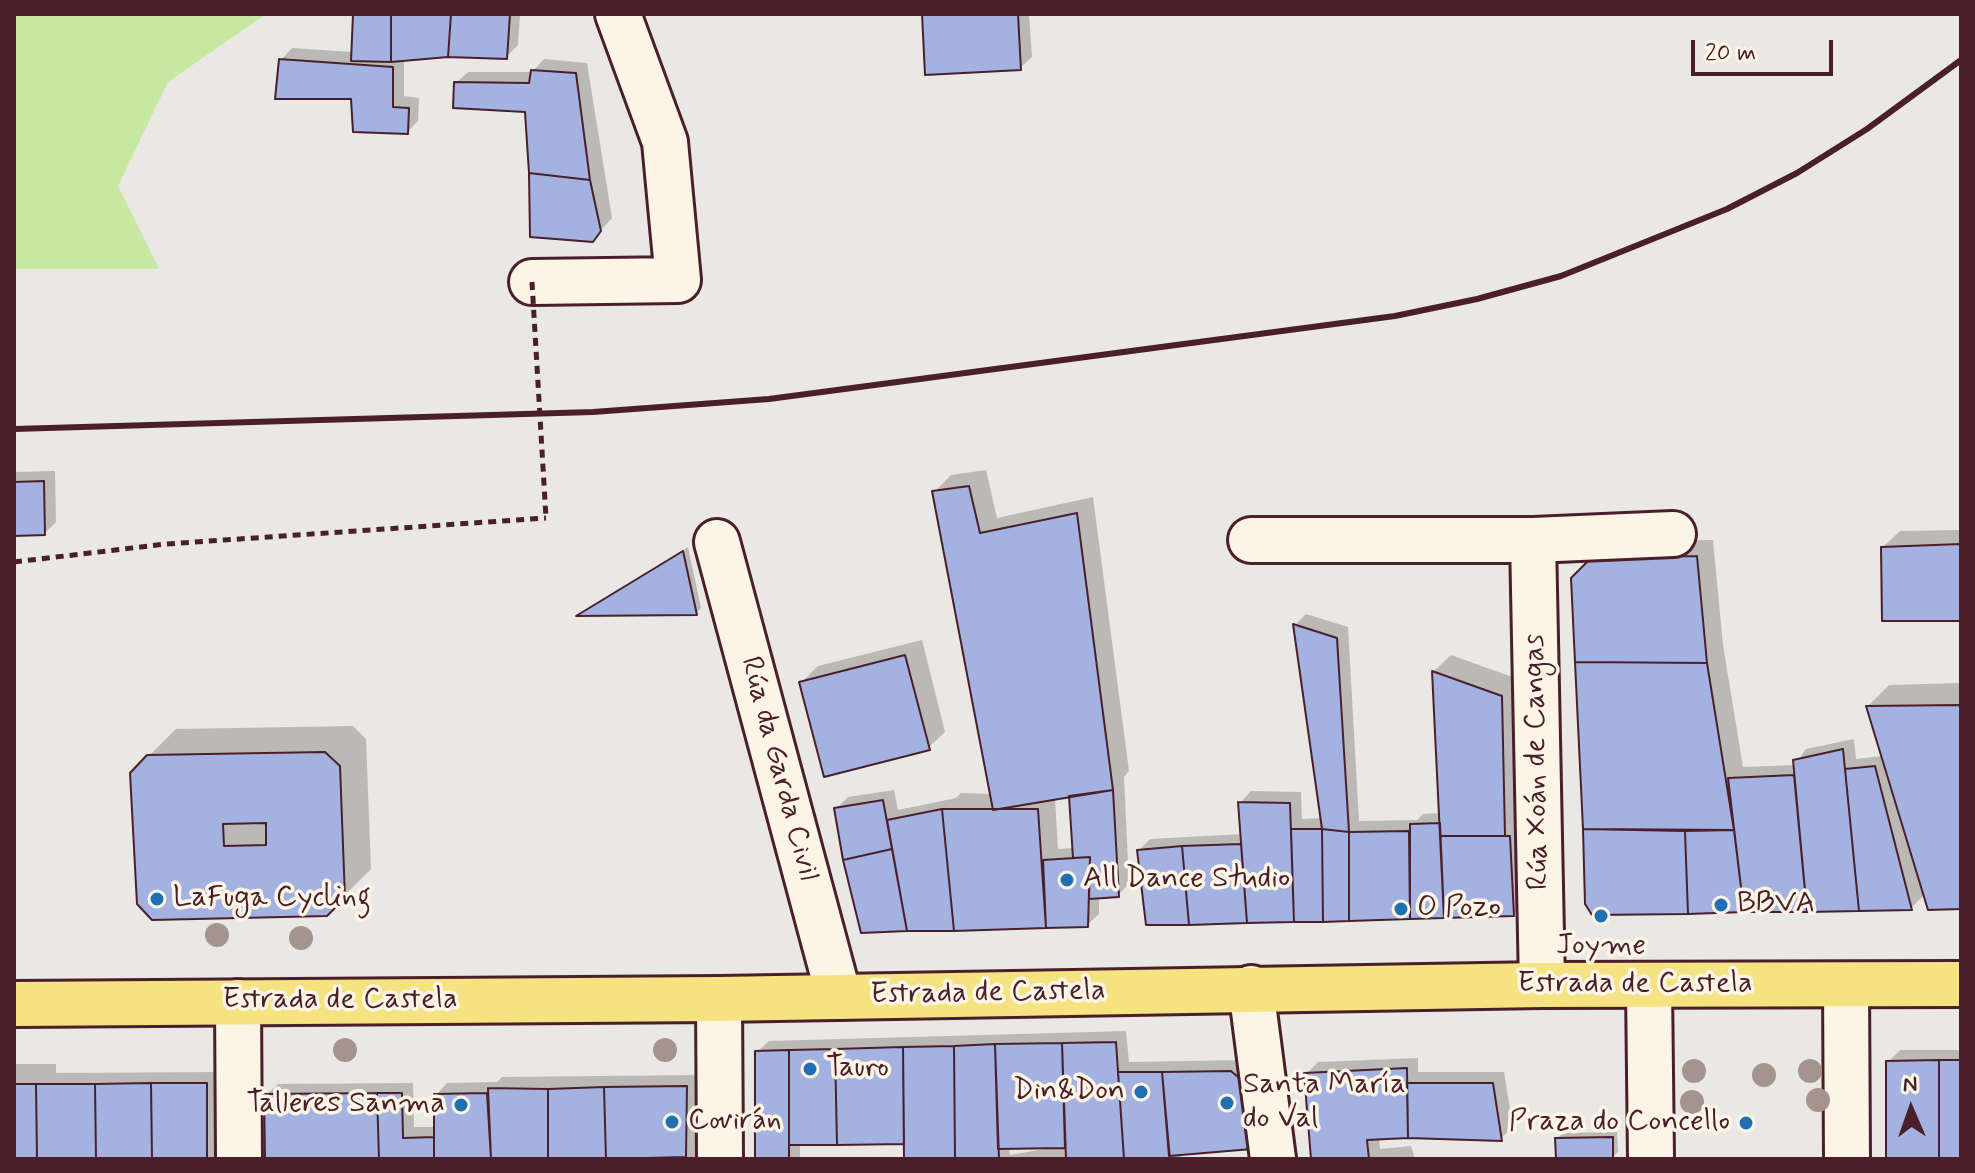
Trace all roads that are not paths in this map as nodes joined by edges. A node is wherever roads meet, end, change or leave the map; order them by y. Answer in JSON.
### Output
{"nodes":[{"id":1,"x":618,"y":14,"type":"edge"},
{"id":2,"x":532,"y":282,"type":"road end"},
{"id":3,"x":1673,"y":534,"type":"dead end"},
{"id":4,"x":1251,"y":540,"type":"dead end"},
{"id":5,"x":1533,"y":540,"type":"junction"},
{"id":6,"x":717,"y":542,"type":"dead end"},
{"id":7,"x":1961,"y":984,"type":"edge"},
{"id":8,"x":1542,"y":985,"type":"junction"},
{"id":9,"x":1846,"y":985,"type":"junction"},
{"id":10,"x":1649,"y":986,"type":"junction"},
{"id":11,"x":1251,"y":988,"type":"junction"},
{"id":12,"x":839,"y":997,"type":"junction"},
{"id":13,"x":719,"y":999,"type":"junction"},
{"id":14,"x":238,"y":1002,"type":"junction"},
{"id":15,"x":14,"y":1004,"type":"edge"},
{"id":16,"x":239,"y":1159,"type":"edge"},
{"id":17,"x":720,"y":1159,"type":"edge"},
{"id":18,"x":1273,"y":1159,"type":"edge"},
{"id":19,"x":1651,"y":1159,"type":"edge"},
{"id":20,"x":1847,"y":1159,"type":"edge"}],
"edges":[{"from":1,"to":2,"type":"street"},
{"from":3,"to":5,"type":"street"},
{"from":4,"to":5,"type":"street"},
{"from":5,"to":8,"type":"street","name":"Rúa Xoán de Cangas"},
{"from":6,"to":12,"type":"street","name":"Rúa da Garda Civil"},
{"from":7,"to":9,"type":"main road","name":"Estrada de Castela"},
{"from":8,"to":10,"type":"main road","name":"Estrada de Castela"},
{"from":8,"to":11,"type":"main road","name":"Estrada de Castela"},
{"from":9,"to":10,"type":"main road","name":"Estrada de Castela"},
{"from":9,"to":20,"type":"street"},
{"from":10,"to":19,"type":"street"},
{"from":11,"to":12,"type":"main road","name":"Estrada de Castela"},
{"from":11,"to":18,"type":"street"},
{"from":12,"to":13,"type":"main road","name":"Estrada de Castela"},
{"from":13,"to":14,"type":"main road","name":"Estrada de Castela"},
{"from":13,"to":17,"type":"street"},
{"from":14,"to":15,"type":"main road","name":"Estrada de Castela"},
{"from":14,"to":16,"type":"street"}]}
